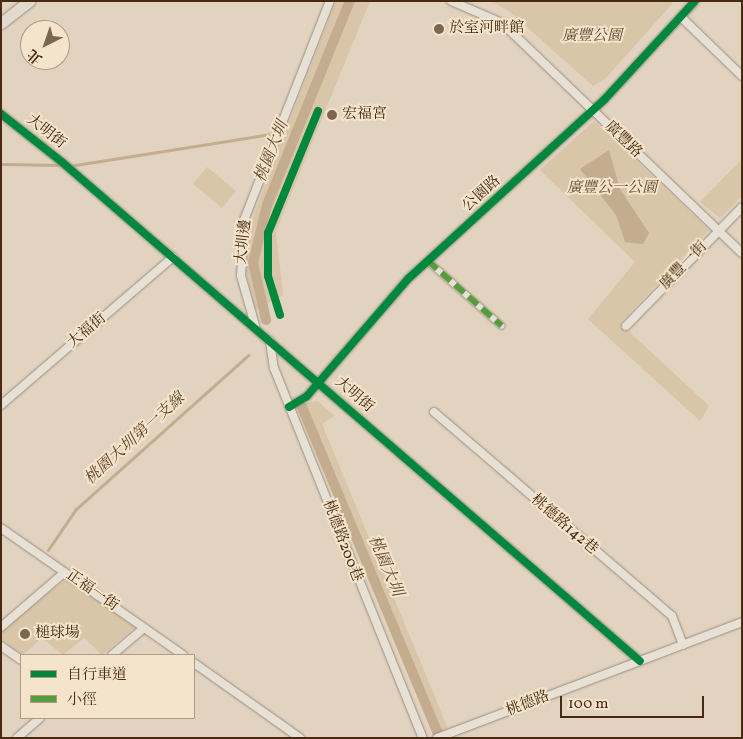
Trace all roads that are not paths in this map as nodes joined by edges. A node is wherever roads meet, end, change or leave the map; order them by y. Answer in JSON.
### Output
{"nodes":[{"id":1,"x":29,"y":1,"type":"edge"},
{"id":2,"x":330,"y":1,"type":"edge"},
{"id":3,"x":451,"y":1,"type":"edge"},
{"id":4,"x":695,"y":1,"type":"edge"},
{"id":5,"x":681,"y":18,"type":"junction"},
{"id":6,"x":1,"y":23,"type":"edge"},
{"id":7,"x":742,"y":76,"type":"edge"},
{"id":8,"x":593,"y":110,"type":"junction"},
{"id":9,"x":1,"y":114,"type":"edge"},
{"id":10,"x":742,"y":207,"type":"edge"},
{"id":11,"x":718,"y":230,"type":"junction"},
{"id":12,"x":742,"y":253,"type":"edge"},
{"id":13,"x":173,"y":257,"type":"junction"},
{"id":14,"x":428,"y":261,"type":"junction"},
{"id":15,"x":502,"y":326,"type":"dead end"},
{"id":16,"x":626,"y":326,"type":"dead end"},
{"id":17,"x":270,"y":341,"type":"junction"},
{"id":18,"x":319,"y":382,"type":"junction"},
{"id":19,"x":1,"y":405,"type":"edge"},
{"id":20,"x":289,"y":407,"type":"junction"},
{"id":21,"x":434,"y":412,"type":"dead end"},
{"id":22,"x":1,"y":528,"type":"edge"},
{"id":23,"x":65,"y":572,"type":"junction"},
{"id":24,"x":742,"y":622,"type":"edge"},
{"id":25,"x":1,"y":627,"type":"edge"},
{"id":26,"x":144,"y":628,"type":"junction"},
{"id":27,"x":683,"y":645,"type":"junction"},
{"id":28,"x":1,"y":646,"type":"edge"},
{"id":29,"x":113,"y":654,"type":"edge"},
{"id":30,"x":182,"y":654,"type":"edge"},
{"id":31,"x":20,"y":659,"type":"edge"},
{"id":32,"x":640,"y":661,"type":"junction"},
{"id":33,"x":195,"y":664,"type":"edge"},
{"id":34,"x":39,"y":719,"type":"edge"},
{"id":35,"x":17,"y":738,"type":"edge"},
{"id":36,"x":300,"y":738,"type":"edge"},
{"id":37,"x":423,"y":738,"type":"edge"},
{"id":38,"x":437,"y":738,"type":"edge"}],
"edges":[{"from":1,"to":6,"type":"main road"},
{"from":2,"to":17,"type":"street","name":"大圳邊"},
{"from":3,"to":8,"type":"street","name":"廣豐路"},
{"from":4,"to":5,"type":"street","name":"公園路"},
{"from":5,"to":7,"type":"street"},
{"from":5,"to":8,"type":"street","name":"公園路"},
{"from":8,"to":11,"type":"street","name":"廣豐路"},
{"from":8,"to":14,"type":"street","name":"公園路"},
{"from":9,"to":13,"type":"street","name":"大明街"},
{"from":10,"to":11,"type":"street","name":"廣豐一街"},
{"from":11,"to":12,"type":"street","name":"廣豐路"},
{"from":11,"to":16,"type":"street","name":"廣豐一街"},
{"from":13,"to":17,"type":"street","name":"大明街"},
{"from":13,"to":19,"type":"street","name":"大福街"},
{"from":14,"to":15,"type":"street"},
{"from":14,"to":18,"type":"street","name":"公園路"},
{"from":17,"to":18,"type":"street","name":"大明街"},
{"from":17,"to":20,"type":"street","name":"桃德路200巷"},
{"from":18,"to":20,"type":"street","name":"公園路"},
{"from":18,"to":32,"type":"street","name":"大明街"},
{"from":20,"to":37,"type":"street","name":"桃德路200巷"},
{"from":21,"to":27,"type":"street","name":"桃德路142巷"},
{"from":22,"to":23,"type":"street","name":"正福一街"},
{"from":23,"to":25,"type":"street"},
{"from":23,"to":26,"type":"street","name":"正福一街"},
{"from":24,"to":27,"type":"street","name":"桃德路"},
{"from":26,"to":29,"type":"street"},
{"from":26,"to":30,"type":"street","name":"正福一街"},
{"from":27,"to":32,"type":"street","name":"桃德路"},
{"from":28,"to":31,"type":"street"},
{"from":32,"to":38,"type":"street","name":"桃德路"},
{"from":33,"to":36,"type":"street"},
{"from":34,"to":35,"type":"street"}]}
